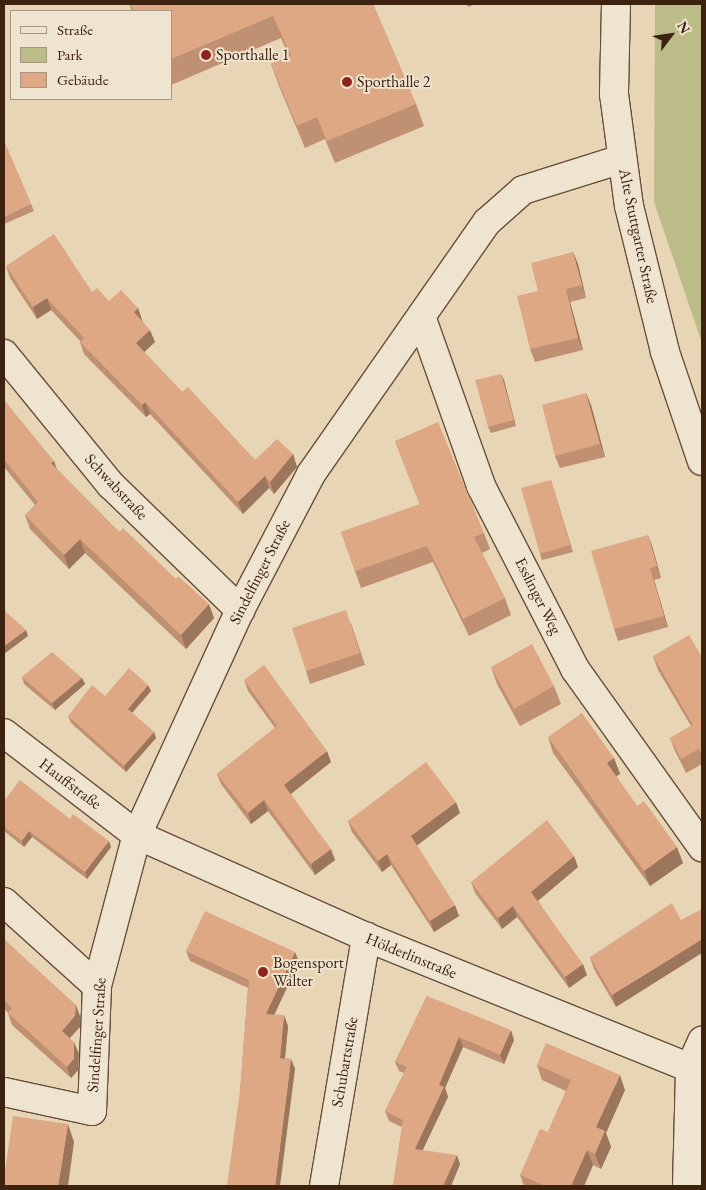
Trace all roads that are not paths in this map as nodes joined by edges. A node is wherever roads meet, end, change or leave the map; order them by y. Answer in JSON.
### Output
{"nodes":[{"id":1,"x":616,"y":4,"type":"edge"},
{"id":2,"x":622,"y":158,"type":"junction"},
{"id":3,"x":422,"y":319,"type":"junction"},
{"id":4,"x":4,"y":354,"type":"edge"},
{"id":5,"x":702,"y":461,"type":"edge"},
{"id":6,"x":240,"y":610,"type":"junction"},
{"id":7,"x":4,"y":733,"type":"edge"},
{"id":8,"x":137,"y":834,"type":"junction"},
{"id":9,"x":702,"y":847,"type":"edge"},
{"id":10,"x":4,"y":902,"type":"edge"},
{"id":11,"x":366,"y":937,"type":"junction"},
{"id":12,"x":97,"y":986,"type":"junction"},
{"id":13,"x":702,"y":1042,"type":"edge"},
{"id":14,"x":690,"y":1068,"type":"junction"},
{"id":15,"x":4,"y":1092,"type":"edge"},
{"id":16,"x":324,"y":1186,"type":"edge"},
{"id":17,"x":687,"y":1186,"type":"edge"}],
"edges":[{"from":1,"to":2,"type":"street","name":"Alte Stuttgarter Straße"},
{"from":2,"to":3,"type":"street","name":"Sindelfinger Straße"},
{"from":2,"to":5,"type":"street","name":"Alte Stuttgarter Straße"},
{"from":3,"to":6,"type":"street","name":"Sindelfinger Straße"},
{"from":3,"to":9,"type":"street","name":"Esslinger Weg"},
{"from":4,"to":6,"type":"street","name":"Schwabstraße"},
{"from":6,"to":8,"type":"street","name":"Sindelfinger Straße"},
{"from":7,"to":8,"type":"street","name":"Hauffstraße"},
{"from":8,"to":11,"type":"street","name":"Hölderlinstraße"},
{"from":8,"to":12,"type":"street","name":"Sindelfinger Straße"},
{"from":10,"to":12,"type":"street"},
{"from":11,"to":14,"type":"street","name":"Hölderlinstraße"},
{"from":11,"to":16,"type":"street","name":"Schubartstraße"},
{"from":12,"to":15,"type":"street","name":"Sindelfinger Straße"},
{"from":13,"to":14,"type":"street"},
{"from":14,"to":17,"type":"street"}]}
